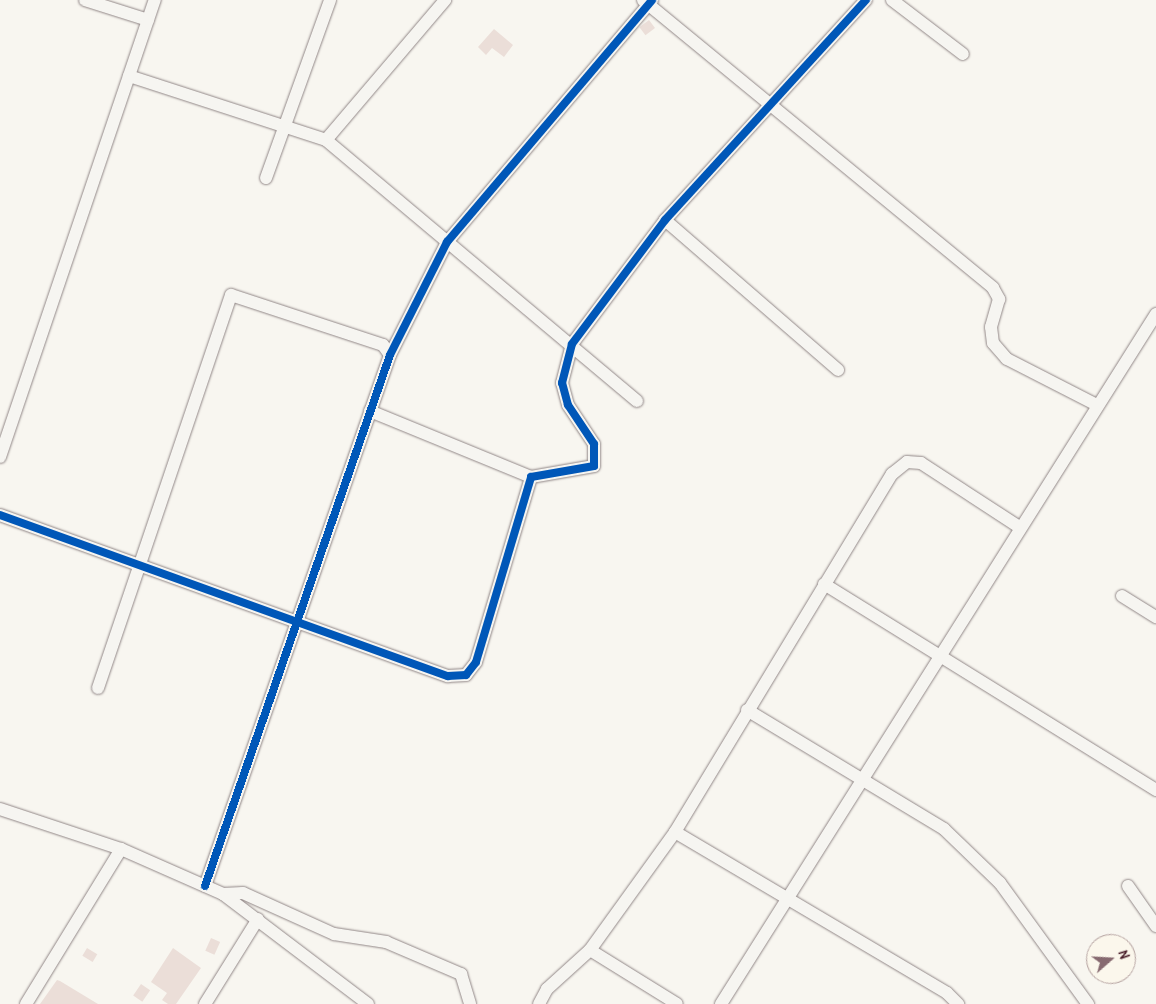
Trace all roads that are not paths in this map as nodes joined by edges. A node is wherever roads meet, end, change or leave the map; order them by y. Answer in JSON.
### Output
{"nodes":[{"id":1,"x":85,"y":0,"type":"edge"},
{"id":2,"x":155,"y":0,"type":"edge"},
{"id":3,"x":330,"y":0,"type":"edge"},
{"id":4,"x":445,"y":0,"type":"edge"},
{"id":5,"x":866,"y":0,"type":"edge"},
{"id":6,"x":892,"y":0,"type":"edge"},
{"id":7,"x":648,"y":2,"type":"edge"},
{"id":8,"x":148,"y":20,"type":"junction"},
{"id":9,"x":963,"y":54,"type":"dead end"},
{"id":10,"x":129,"y":76,"type":"junction"},
{"id":11,"x":770,"y":105,"type":"junction"},
{"id":12,"x":287,"y":128,"type":"junction"},
{"id":13,"x":326,"y":140,"type":"junction"},
{"id":14,"x":266,"y":178,"type":"dead end"},
{"id":15,"x":665,"y":220,"type":"junction"},
{"id":16,"x":447,"y":242,"type":"junction"},
{"id":17,"x":1156,"y":314,"type":"edge"},
{"id":18,"x":572,"y":344,"type":"junction"},
{"id":19,"x":390,"y":355,"type":"junction"},
{"id":20,"x":838,"y":370,"type":"dead end"},
{"id":21,"x":637,"y":401,"type":"dead end"},
{"id":22,"x":1097,"y":405,"type":"junction"},
{"id":23,"x":370,"y":411,"type":"junction"},
{"id":24,"x":0,"y":456,"type":"edge"},
{"id":25,"x":531,"y":477,"type":"junction"},
{"id":26,"x":0,"y":515,"type":"edge"},
{"id":27,"x":1020,"y":527,"type":"junction"},
{"id":28,"x":140,"y":566,"type":"junction"},
{"id":29,"x":824,"y":584,"type":"junction"},
{"id":30,"x":1122,"y":596,"type":"dead end"},
{"id":31,"x":1156,"y":617,"type":"edge"},
{"id":32,"x":296,"y":623,"type":"junction"},
{"id":33,"x":941,"y":653,"type":"junction"},
{"id":34,"x":98,"y":688,"type":"dead end"},
{"id":35,"x":747,"y":710,"type":"junction"},
{"id":36,"x":862,"y":779,"type":"junction"},
{"id":37,"x":1156,"y":790,"type":"edge"},
{"id":38,"x":0,"y":808,"type":"edge"},
{"id":39,"x":675,"y":832,"type":"junction"},
{"id":40,"x":121,"y":849,"type":"junction"},
{"id":41,"x":205,"y":886,"type":"junction"},
{"id":42,"x":1128,"y":886,"type":"dead end"},
{"id":43,"x":223,"y":894,"type":"junction"},
{"id":44,"x":786,"y":899,"type":"junction"},
{"id":45,"x":258,"y":919,"type":"junction"},
{"id":46,"x":1156,"y":926,"type":"edge"},
{"id":47,"x":590,"y":950,"type":"junction"},
{"id":48,"x":26,"y":1004,"type":"edge"},
{"id":49,"x":205,"y":1004,"type":"edge"},
{"id":50,"x":368,"y":1004,"type":"edge"},
{"id":51,"x":470,"y":1004,"type":"edge"},
{"id":52,"x":539,"y":1004,"type":"edge"},
{"id":53,"x":677,"y":1004,"type":"edge"},
{"id":54,"x":721,"y":1004,"type":"edge"},
{"id":55,"x":958,"y":1004,"type":"edge"},
{"id":56,"x":1088,"y":1004,"type":"edge"}],
"edges":[{"from":1,"to":8,"type":"street"},
{"from":2,"to":8,"type":"street"},
{"from":3,"to":12,"type":"street"},
{"from":4,"to":13,"type":"street"},
{"from":5,"to":11,"type":"street"},
{"from":6,"to":9,"type":"street"},
{"from":7,"to":11,"type":"street"},
{"from":7,"to":16,"type":"street"},
{"from":8,"to":10,"type":"street"},
{"from":10,"to":12,"type":"street"},
{"from":10,"to":24,"type":"street"},
{"from":11,"to":15,"type":"street"},
{"from":11,"to":22,"type":"street"},
{"from":12,"to":13,"type":"street"},
{"from":12,"to":14,"type":"street"},
{"from":13,"to":16,"type":"street"},
{"from":15,"to":18,"type":"street"},
{"from":15,"to":20,"type":"street"},
{"from":16,"to":18,"type":"street"},
{"from":16,"to":19,"type":"street"},
{"from":17,"to":22,"type":"street"},
{"from":18,"to":21,"type":"street"},
{"from":18,"to":25,"type":"street"},
{"from":19,"to":23,"type":"street"},
{"from":19,"to":28,"type":"street"},
{"from":22,"to":27,"type":"street"},
{"from":23,"to":25,"type":"street"},
{"from":23,"to":32,"type":"street"},
{"from":25,"to":32,"type":"street"},
{"from":26,"to":28,"type":"street"},
{"from":27,"to":29,"type":"street"},
{"from":27,"to":33,"type":"street"},
{"from":28,"to":32,"type":"street"},
{"from":28,"to":34,"type":"street"},
{"from":29,"to":33,"type":"street"},
{"from":29,"to":35,"type":"street"},
{"from":30,"to":31,"type":"street"},
{"from":32,"to":41,"type":"street"},
{"from":33,"to":36,"type":"street"},
{"from":33,"to":37,"type":"street"},
{"from":35,"to":36,"type":"street"},
{"from":35,"to":39,"type":"street"},
{"from":36,"to":44,"type":"street"},
{"from":36,"to":56,"type":"street"},
{"from":38,"to":40,"type":"street"},
{"from":39,"to":44,"type":"street"},
{"from":39,"to":47,"type":"street"},
{"from":40,"to":41,"type":"street"},
{"from":40,"to":48,"type":"street"},
{"from":41,"to":43,"type":"street"},
{"from":42,"to":46,"type":"street"},
{"from":43,"to":45,"type":"street"},
{"from":43,"to":51,"type":"street"},
{"from":44,"to":54,"type":"street"},
{"from":44,"to":55,"type":"street"},
{"from":45,"to":49,"type":"street"},
{"from":45,"to":50,"type":"street"},
{"from":47,"to":52,"type":"street"},
{"from":47,"to":53,"type":"street"}]}
